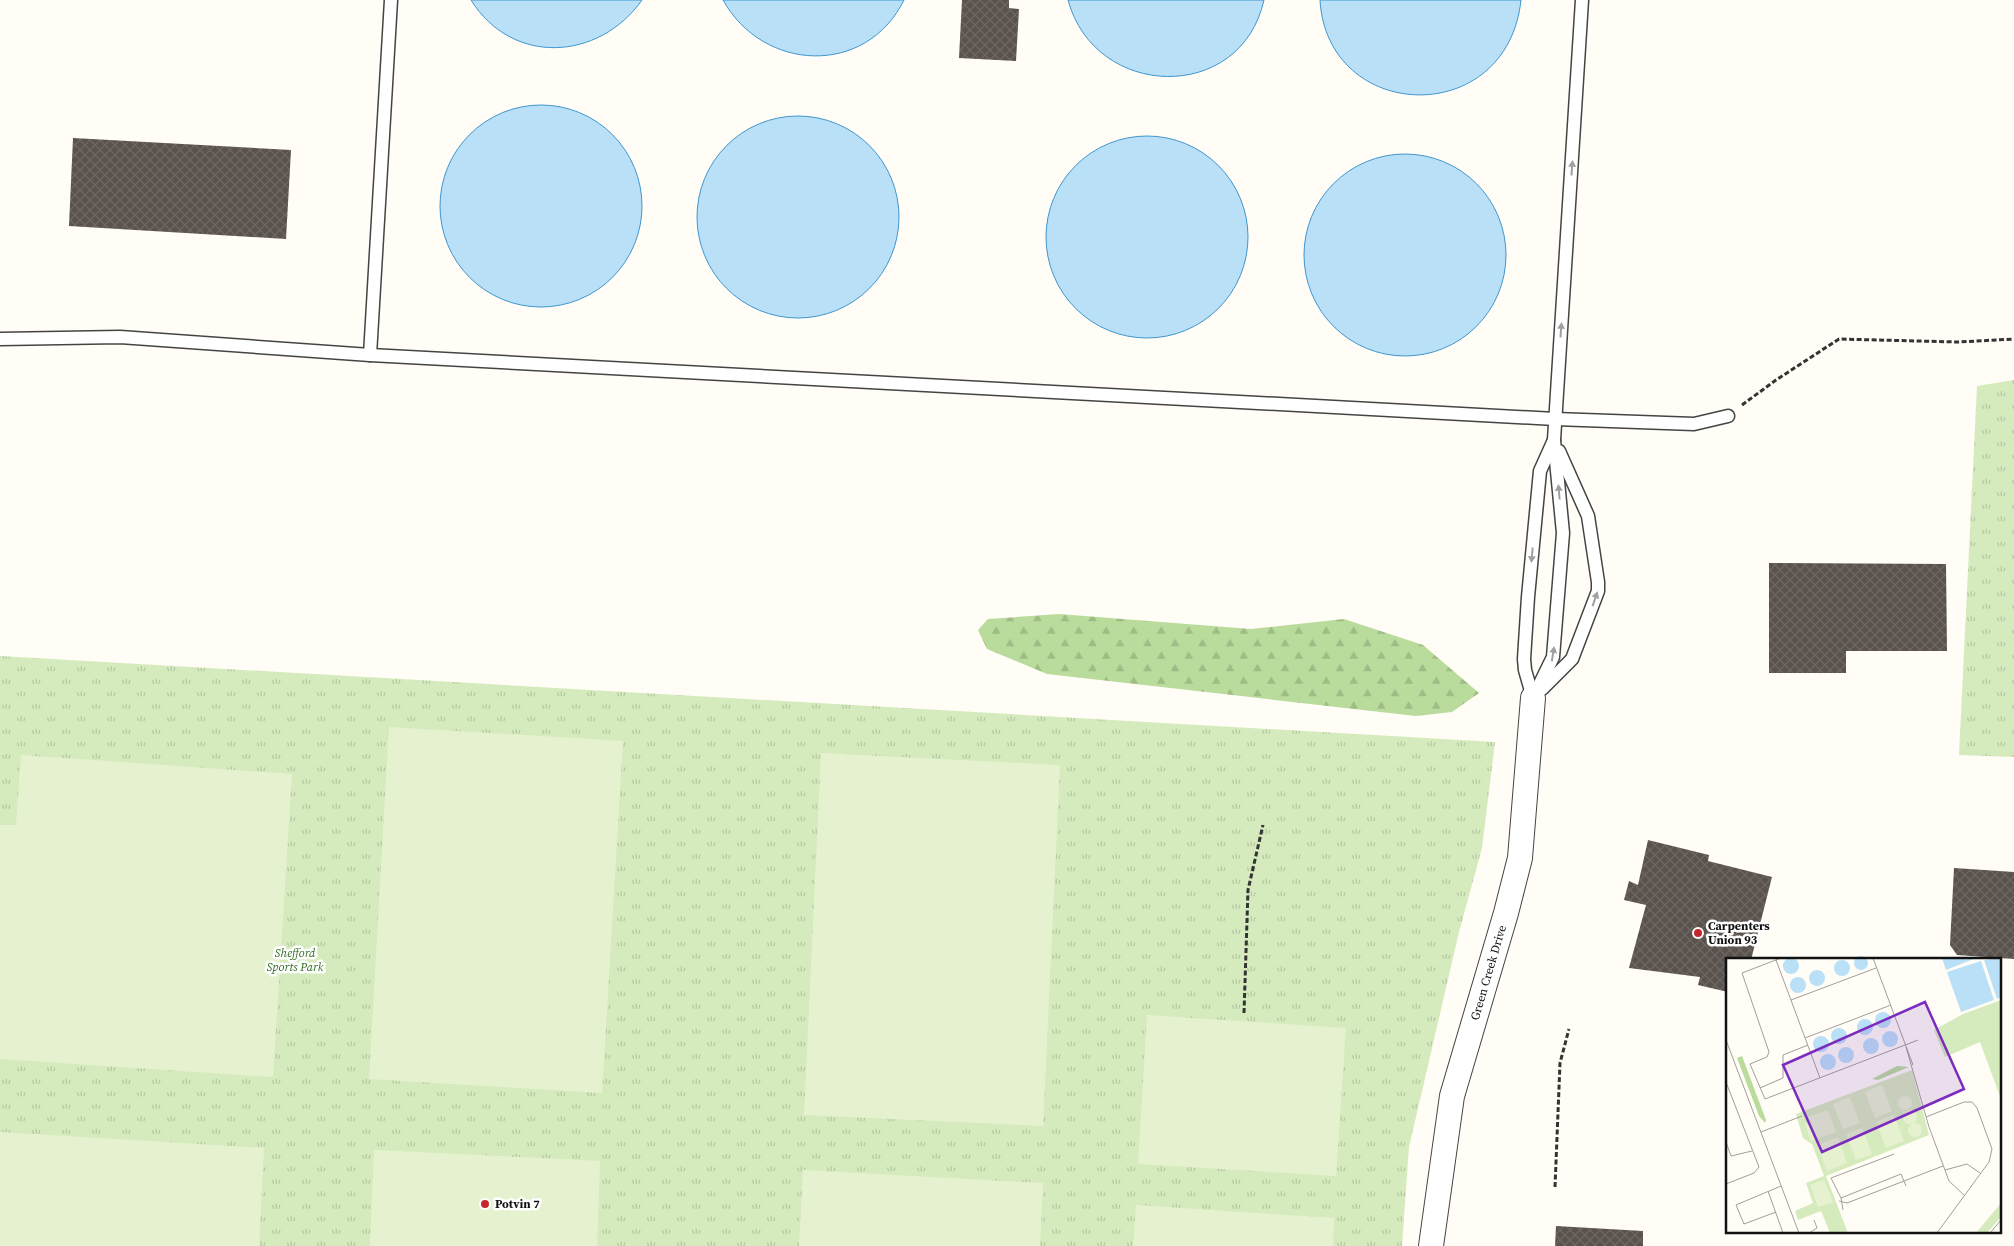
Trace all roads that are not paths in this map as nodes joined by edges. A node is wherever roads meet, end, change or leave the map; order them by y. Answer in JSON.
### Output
{"nodes":[{"id":1,"x":391,"y":0,"type":"edge"},
{"id":2,"x":1582,"y":0,"type":"edge"},
{"id":3,"x":0,"y":339,"type":"edge"},
{"id":4,"x":370,"y":354,"type":"junction"},
{"id":5,"x":1728,"y":416,"type":"road end"},
{"id":6,"x":1555,"y":419,"type":"junction"},
{"id":7,"x":1554,"y":440,"type":"junction"},
{"id":8,"x":1533,"y":698,"type":"junction"},
{"id":9,"x":1431,"y":1246,"type":"edge"}],
"edges":[{"from":1,"to":4,"type":"lane"},
{"from":6,"to":2,"type":"lane","one_way":true},
{"from":3,"to":4,"type":"lane"},
{"from":4,"to":6,"type":"lane"},
{"from":5,"to":6,"type":"lane"},
{"from":6,"to":7,"type":"lane"},
{"from":7,"to":8,"type":"lane","one_way":true},
{"from":8,"to":7,"type":"lane","one_way":true},
{"from":8,"to":7,"type":"lane","one_way":true},
{"from":8,"to":9,"type":"street","name":"Green Creek Drive"}]}
